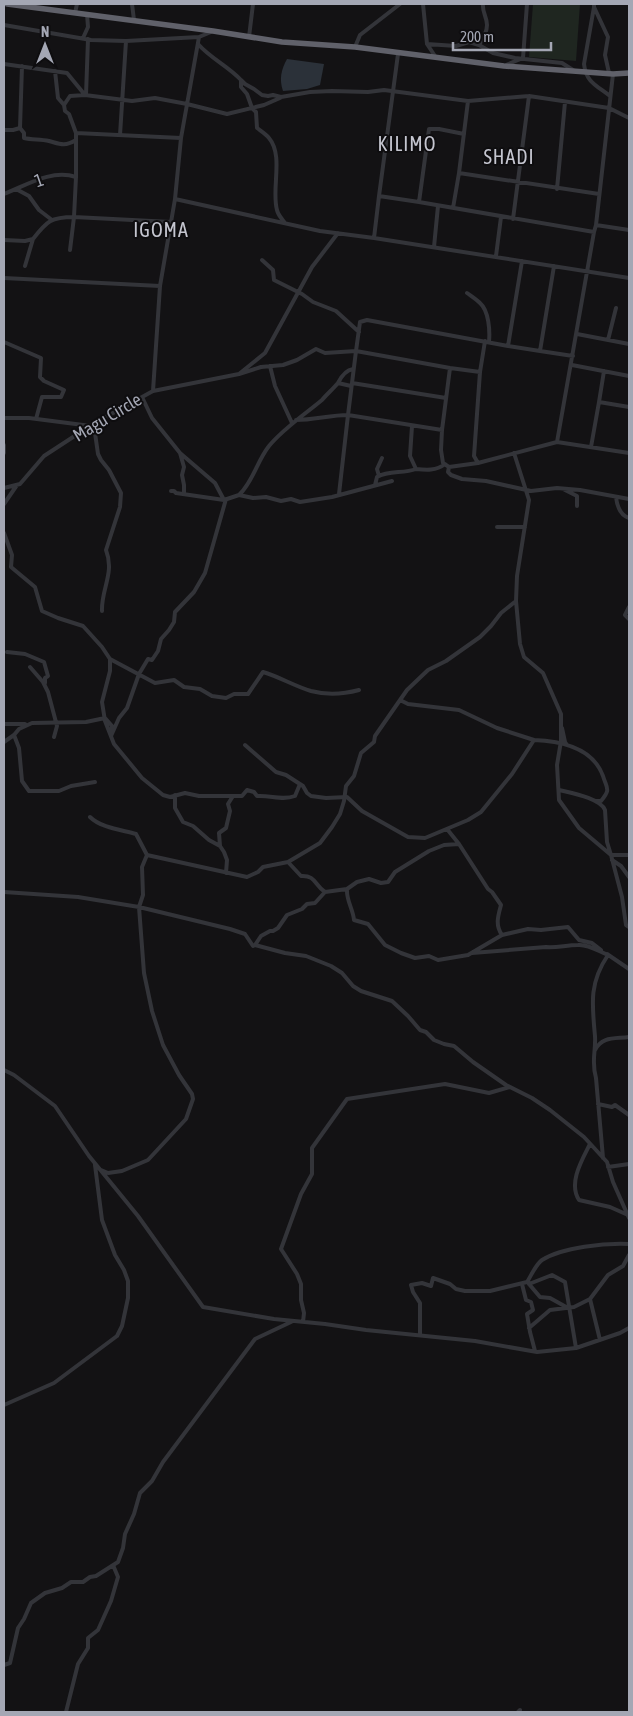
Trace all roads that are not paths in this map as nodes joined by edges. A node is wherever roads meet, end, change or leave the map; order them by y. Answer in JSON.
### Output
{"nodes":[{"id":1,"x":7,"y":4,"type":"edge"},
{"id":2,"x":77,"y":4,"type":"edge"},
{"id":3,"x":132,"y":4,"type":"edge"},
{"id":4,"x":253,"y":4,"type":"edge"},
{"id":5,"x":400,"y":4,"type":"edge"},
{"id":6,"x":423,"y":4,"type":"edge"},
{"id":7,"x":483,"y":4,"type":"edge"},
{"id":8,"x":526,"y":4,"type":"edge"},
{"id":9,"x":594,"y":6,"type":"edge"},
{"id":10,"x":75,"y":13,"type":"junction"},
{"id":11,"x":87,"y":14,"type":"junction"},
{"id":12,"x":134,"y":20,"type":"junction"},
{"id":13,"x":4,"y":25,"type":"edge"},
{"id":14,"x":213,"y":31,"type":"junction"},
{"id":15,"x":199,"y":37,"type":"junction"},
{"id":16,"x":249,"y":37,"type":"junction"},
{"id":17,"x":86,"y":39,"type":"junction"},
{"id":18,"x":126,"y":41,"type":"junction"},
{"id":19,"x":198,"y":44,"type":"junction"},
{"id":20,"x":427,"y":44,"type":"junction"},
{"id":21,"x":479,"y":45,"type":"junction"},
{"id":22,"x":354,"y":47,"type":"junction"},
{"id":23,"x":398,"y":54,"type":"junction"},
{"id":24,"x":435,"y":57,"type":"junction"},
{"id":25,"x":523,"y":58,"type":"junction"},
{"id":26,"x":4,"y":64,"type":"edge"},
{"id":27,"x":22,"y":66,"type":"junction"},
{"id":28,"x":504,"y":66,"type":"junction"},
{"id":29,"x":55,"y":71,"type":"junction"},
{"id":30,"x":574,"y":71,"type":"junction"},
{"id":31,"x":585,"y":72,"type":"junction"},
{"id":32,"x":629,"y":73,"type":"edge"},
{"id":33,"x":611,"y":74,"type":"junction"},
{"id":34,"x":241,"y":80,"type":"junction"},
{"id":35,"x":392,"y":92,"type":"junction"},
{"id":36,"x":85,"y":95,"type":"junction"},
{"id":37,"x":529,"y":96,"type":"junction"},
{"id":38,"x":610,"y":96,"type":"junction"},
{"id":39,"x":281,"y":97,"type":"junction"},
{"id":40,"x":122,"y":99,"type":"junction"},
{"id":41,"x":468,"y":101,"type":"junction"},
{"id":42,"x":565,"y":102,"type":"junction"},
{"id":43,"x":187,"y":104,"type":"junction"},
{"id":44,"x":64,"y":106,"type":"junction"},
{"id":45,"x":252,"y":108,"type":"junction"},
{"id":46,"x":609,"y":108,"type":"junction"},
{"id":47,"x":629,"y":118,"type":"edge"},
{"id":48,"x":20,"y":128,"type":"junction"},
{"id":49,"x":4,"y":130,"type":"edge"},
{"id":50,"x":76,"y":133,"type":"junction"},
{"id":51,"x":464,"y":134,"type":"junction"},
{"id":52,"x":120,"y":135,"type":"junction"},
{"id":53,"x":181,"y":138,"type":"junction"},
{"id":54,"x":76,"y":140,"type":"junction"},
{"id":55,"x":459,"y":173,"type":"junction"},
{"id":56,"x":76,"y":177,"type":"junction"},
{"id":57,"x":519,"y":181,"type":"junction"},
{"id":58,"x":16,"y":188,"type":"junction"},
{"id":59,"x":558,"y":189,"type":"junction"},
{"id":60,"x":4,"y":194,"type":"edge"},
{"id":61,"x":599,"y":194,"type":"junction"},
{"id":62,"x":379,"y":196,"type":"junction"},
{"id":63,"x":175,"y":199,"type":"junction"},
{"id":64,"x":419,"y":202,"type":"junction"},
{"id":65,"x":438,"y":206,"type":"junction"},
{"id":66,"x":453,"y":208,"type":"junction"},
{"id":67,"x":74,"y":217,"type":"junction"},
{"id":68,"x":501,"y":217,"type":"junction"},
{"id":69,"x":513,"y":219,"type":"junction"},
{"id":70,"x":52,"y":220,"type":"junction"},
{"id":71,"x":171,"y":222,"type":"junction"},
{"id":72,"x":285,"y":223,"type":"junction"},
{"id":73,"x":596,"y":225,"type":"junction"},
{"id":74,"x":629,"y":230,"type":"edge"},
{"id":75,"x":594,"y":232,"type":"junction"},
{"id":76,"x":338,"y":234,"type":"junction"},
{"id":77,"x":374,"y":238,"type":"junction"},
{"id":78,"x":33,"y":239,"type":"junction"},
{"id":79,"x":4,"y":240,"type":"edge"},
{"id":80,"x":434,"y":247,"type":"junction"},
{"id":81,"x":70,"y":250,"type":"dead end"},
{"id":82,"x":496,"y":256,"type":"junction"},
{"id":83,"x":262,"y":260,"type":"dead end"},
{"id":84,"x":522,"y":261,"type":"junction"},
{"id":85,"x":25,"y":266,"type":"dead end"},
{"id":86,"x":554,"y":266,"type":"junction"},
{"id":87,"x":588,"y":271,"type":"junction"},
{"id":88,"x":4,"y":278,"type":"edge"},
{"id":89,"x":629,"y":278,"type":"edge"},
{"id":90,"x":160,"y":286,"type":"junction"},
{"id":91,"x":298,"y":293,"type":"junction"},
{"id":92,"x":467,"y":293,"type":"dead end"},
{"id":93,"x":616,"y":308,"type":"dead end"},
{"id":94,"x":358,"y":332,"type":"junction"},
{"id":95,"x":577,"y":334,"type":"junction"},
{"id":96,"x":608,"y":340,"type":"junction"},
{"id":97,"x":487,"y":341,"type":"junction"},
{"id":98,"x":4,"y":342,"type":"edge"},
{"id":99,"x":629,"y":344,"type":"edge"},
{"id":100,"x":508,"y":346,"type":"junction"},
{"id":101,"x":356,"y":351,"type":"junction"},
{"id":102,"x":540,"y":351,"type":"junction"},
{"id":103,"x":573,"y":356,"type":"junction"},
{"id":104,"x":572,"y":365,"type":"junction"},
{"id":105,"x":270,"y":366,"type":"junction"},
{"id":106,"x":450,"y":368,"type":"junction"},
{"id":107,"x":353,"y":369,"type":"junction"},
{"id":108,"x":480,"y":372,"type":"junction"},
{"id":109,"x":604,"y":372,"type":"junction"},
{"id":110,"x":239,"y":374,"type":"junction"},
{"id":111,"x":629,"y":376,"type":"edge"},
{"id":112,"x":338,"y":383,"type":"junction"},
{"id":113,"x":351,"y":385,"type":"junction"},
{"id":114,"x":153,"y":391,"type":"junction"},
{"id":115,"x":142,"y":397,"type":"junction"},
{"id":116,"x":446,"y":398,"type":"junction"},
{"id":117,"x":599,"y":402,"type":"junction"},
{"id":118,"x":629,"y":407,"type":"edge"},
{"id":119,"x":348,"y":415,"type":"junction"},
{"id":120,"x":4,"y":418,"type":"edge"},
{"id":121,"x":36,"y":419,"type":"junction"},
{"id":122,"x":294,"y":422,"type":"junction"},
{"id":123,"x":91,"y":426,"type":"junction"},
{"id":124,"x":412,"y":426,"type":"junction"},
{"id":125,"x":442,"y":430,"type":"junction"},
{"id":126,"x":557,"y":442,"type":"junction"},
{"id":127,"x":4,"y":445,"type":"edge"},
{"id":128,"x":591,"y":447,"type":"junction"},
{"id":129,"x":629,"y":449,"type":"edge"},
{"id":130,"x":180,"y":452,"type":"junction"},
{"id":131,"x":4,"y":453,"type":"edge"},
{"id":132,"x":514,"y":453,"type":"junction"},
{"id":133,"x":629,"y":453,"type":"edge"},
{"id":134,"x":382,"y":458,"type":"dead end"},
{"id":135,"x":478,"y":463,"type":"junction"},
{"id":136,"x":447,"y":466,"type":"junction"},
{"id":137,"x":416,"y":469,"type":"junction"},
{"id":138,"x":379,"y":476,"type":"junction"},
{"id":139,"x":392,"y":481,"type":"dead end"},
{"id":140,"x":17,"y":484,"type":"junction"},
{"id":141,"x":376,"y":485,"type":"junction"},
{"id":142,"x":4,"y":488,"type":"edge"},
{"id":143,"x":563,"y":489,"type":"junction"},
{"id":144,"x":526,"y":490,"type":"junction"},
{"id":145,"x":171,"y":491,"type":"dead end"},
{"id":146,"x":184,"y":494,"type":"junction"},
{"id":147,"x":340,"y":494,"type":"junction"},
{"id":148,"x":239,"y":495,"type":"junction"},
{"id":149,"x":616,"y":497,"type":"junction"},
{"id":150,"x":629,"y":499,"type":"edge"},
{"id":151,"x":225,"y":500,"type":"junction"},
{"id":152,"x":4,"y":504,"type":"edge"},
{"id":153,"x":577,"y":506,"type":"dead end"},
{"id":154,"x":629,"y":518,"type":"edge"},
{"id":155,"x":525,"y":527,"type":"junction"},
{"id":156,"x":497,"y":528,"type":"dead end"},
{"id":157,"x":4,"y":533,"type":"edge"},
{"id":158,"x":516,"y":601,"type":"junction"},
{"id":159,"x":629,"y":608,"type":"edge"},
{"id":160,"x":102,"y":611,"type":"dead end"},
{"id":161,"x":629,"y":619,"type":"edge"},
{"id":162,"x":6,"y":652,"type":"edge"},
{"id":163,"x":110,"y":659,"type":"junction"},
{"id":164,"x":30,"y":667,"type":"dead end"},
{"id":165,"x":139,"y":674,"type":"junction"},
{"id":166,"x":43,"y":682,"type":"junction"},
{"id":167,"x":359,"y":690,"type":"dead end"},
{"id":168,"x":400,"y":700,"type":"junction"},
{"id":169,"x":105,"y":718,"type":"junction"},
{"id":170,"x":56,"y":722,"type":"junction"},
{"id":171,"x":4,"y":724,"type":"edge"},
{"id":172,"x":30,"y":724,"type":"junction"},
{"id":173,"x":562,"y":726,"type":"junction"},
{"id":174,"x":14,"y":735,"type":"junction"},
{"id":175,"x":111,"y":736,"type":"junction"},
{"id":176,"x":54,"y":737,"type":"dead end"},
{"id":177,"x":534,"y":740,"type":"junction"},
{"id":178,"x":4,"y":742,"type":"edge"},
{"id":179,"x":560,"y":742,"type":"junction"},
{"id":180,"x":245,"y":745,"type":"dead end"},
{"id":181,"x":568,"y":745,"type":"junction"},
{"id":182,"x":95,"y":782,"type":"dead end"},
{"id":183,"x":300,"y":784,"type":"junction"},
{"id":184,"x":559,"y":790,"type":"junction"},
{"id":185,"x":175,"y":796,"type":"junction"},
{"id":186,"x":233,"y":796,"type":"junction"},
{"id":187,"x":344,"y":798,"type":"junction"},
{"id":188,"x":595,"y":801,"type":"junction"},
{"id":189,"x":90,"y":817,"type":"dead end"},
{"id":190,"x":447,"y":829,"type":"junction"},
{"id":191,"x":459,"y":844,"type":"junction"},
{"id":192,"x":220,"y":846,"type":"junction"},
{"id":193,"x":147,"y":855,"type":"junction"},
{"id":194,"x":629,"y":855,"type":"edge"},
{"id":195,"x":611,"y":858,"type":"junction"},
{"id":196,"x":288,"y":862,"type":"junction"},
{"id":197,"x":226,"y":873,"type":"junction"},
{"id":198,"x":629,"y":878,"type":"edge"},
{"id":199,"x":347,"y":889,"type":"junction"},
{"id":200,"x":4,"y":892,"type":"edge"},
{"id":201,"x":325,"y":892,"type":"junction"},
{"id":202,"x":139,"y":907,"type":"junction"},
{"id":203,"x":629,"y":927,"type":"edge"},
{"id":204,"x":502,"y":935,"type":"junction"},
{"id":205,"x":255,"y":945,"type":"junction"},
{"id":206,"x":472,"y":953,"type":"junction"},
{"id":207,"x":608,"y":955,"type":"junction"},
{"id":208,"x":629,"y":969,"type":"edge"},
{"id":209,"x":629,"y":1037,"type":"edge"},
{"id":210,"x":594,"y":1052,"type":"junction"},
{"id":211,"x":4,"y":1070,"type":"edge"},
{"id":212,"x":510,"y":1087,"type":"junction"},
{"id":213,"x":598,"y":1104,"type":"junction"},
{"id":214,"x":629,"y":1115,"type":"edge"},
{"id":215,"x":590,"y":1144,"type":"junction"},
{"id":216,"x":603,"y":1158,"type":"junction"},
{"id":217,"x":93,"y":1160,"type":"junction"},
{"id":218,"x":629,"y":1164,"type":"edge"},
{"id":219,"x":608,"y":1167,"type":"junction"},
{"id":220,"x":99,"y":1168,"type":"junction"},
{"id":221,"x":629,"y":1216,"type":"edge"},
{"id":222,"x":629,"y":1244,"type":"edge"},
{"id":223,"x":629,"y":1254,"type":"edge"},
{"id":224,"x":528,"y":1282,"type":"junction"},
{"id":225,"x":522,"y":1284,"type":"junction"},
{"id":226,"x":590,"y":1299,"type":"junction"},
{"id":227,"x":568,"y":1308,"type":"junction"},
{"id":228,"x":294,"y":1321,"type":"junction"},
{"id":229,"x":303,"y":1322,"type":"junction"},
{"id":230,"x":529,"y":1328,"type":"junction"},
{"id":231,"x":629,"y":1328,"type":"edge"},
{"id":232,"x":420,"y":1335,"type":"junction"},
{"id":233,"x":600,"y":1340,"type":"junction"},
{"id":234,"x":576,"y":1348,"type":"junction"},
{"id":235,"x":535,"y":1351,"type":"junction"},
{"id":236,"x":4,"y":1406,"type":"edge"},
{"id":237,"x":113,"y":1565,"type":"junction"},
{"id":238,"x":4,"y":1665,"type":"edge"},
{"id":239,"x":66,"y":1712,"type":"edge"}],
"edges":[{"from":1,"to":10,"type":"highway"},
{"from":2,"to":10,"type":"street"},
{"from":3,"to":12,"type":"street"},
{"from":4,"to":16,"type":"street"},
{"from":5,"to":22,"type":"street"},
{"from":6,"to":20,"type":"street"},
{"from":7,"to":21,"type":"street"},
{"from":8,"to":25,"type":"street"},
{"from":9,"to":31,"type":"street"},
{"from":9,"to":33,"type":"street"},
{"from":10,"to":11,"type":"highway"},
{"from":11,"to":12,"type":"highway"},
{"from":11,"to":17,"type":"street"},
{"from":12,"to":14,"type":"highway"},
{"from":13,"to":17,"type":"street"},
{"from":14,"to":15,"type":"street"},
{"from":14,"to":16,"type":"highway"},
{"from":15,"to":18,"type":"street"},
{"from":15,"to":19,"type":"street","name":"Magu Circle"},
{"from":16,"to":22,"type":"highway"},
{"from":17,"to":18,"type":"street"},
{"from":17,"to":36,"type":"street"},
{"from":18,"to":40,"type":"street"},
{"from":19,"to":34,"type":"street"},
{"from":19,"to":43,"type":"street","name":"Magu Circle"},
{"from":20,"to":21,"type":"street"},
{"from":20,"to":24,"type":"street"},
{"from":21,"to":25,"type":"street"},
{"from":22,"to":23,"type":"highway"},
{"from":23,"to":24,"type":"highway"},
{"from":23,"to":35,"type":"street"},
{"from":24,"to":28,"type":"highway"},
{"from":25,"to":28,"type":"street"},
{"from":25,"to":30,"type":"street"},
{"from":26,"to":27,"type":"street"},
{"from":27,"to":29,"type":"street"},
{"from":27,"to":48,"type":"street"},
{"from":28,"to":30,"type":"highway"},
{"from":29,"to":36,"type":"street"},
{"from":29,"to":44,"type":"street"},
{"from":30,"to":31,"type":"highway"},
{"from":31,"to":33,"type":"highway"},
{"from":31,"to":38,"type":"street"},
{"from":32,"to":33,"type":"highway"},
{"from":33,"to":38,"type":"street"},
{"from":34,"to":39,"type":"street"},
{"from":34,"to":45,"type":"street"},
{"from":35,"to":39,"type":"street"},
{"from":35,"to":41,"type":"street"},
{"from":35,"to":62,"type":"street"},
{"from":36,"to":40,"type":"street"},
{"from":36,"to":44,"type":"street"},
{"from":37,"to":41,"type":"street"},
{"from":37,"to":42,"type":"street"},
{"from":37,"to":57,"type":"street"},
{"from":38,"to":46,"type":"street"},
{"from":39,"to":45,"type":"street"},
{"from":40,"to":43,"type":"street"},
{"from":40,"to":52,"type":"street"},
{"from":41,"to":51,"type":"street"},
{"from":42,"to":46,"type":"street"},
{"from":42,"to":59,"type":"street"},
{"from":43,"to":45,"type":"street"},
{"from":43,"to":53,"type":"street","name":"Magu Circle"},
{"from":44,"to":50,"type":"street"},
{"from":45,"to":72,"type":"street"},
{"from":46,"to":47,"type":"street"},
{"from":46,"to":61,"type":"street"},
{"from":48,"to":49,"type":"street"},
{"from":48,"to":54,"type":"street"},
{"from":50,"to":52,"type":"street"},
{"from":50,"to":54,"type":"street"},
{"from":51,"to":55,"type":"street"},
{"from":51,"to":64,"type":"street"},
{"from":52,"to":53,"type":"street"},
{"from":53,"to":63,"type":"street","name":"Magu Circle"},
{"from":54,"to":56,"type":"street"},
{"from":55,"to":57,"type":"street"},
{"from":55,"to":66,"type":"street"},
{"from":56,"to":58,"type":"street","name":"1"},
{"from":56,"to":67,"type":"street"},
{"from":57,"to":59,"type":"street"},
{"from":57,"to":69,"type":"street"},
{"from":58,"to":60,"type":"street","name":"1"},
{"from":58,"to":70,"type":"street"},
{"from":59,"to":61,"type":"street"},
{"from":61,"to":73,"type":"street"},
{"from":62,"to":64,"type":"street"},
{"from":62,"to":77,"type":"street"},
{"from":63,"to":71,"type":"street","name":"Magu Circle"},
{"from":63,"to":72,"type":"street"},
{"from":64,"to":65,"type":"street"},
{"from":65,"to":66,"type":"street"},
{"from":65,"to":80,"type":"street"},
{"from":66,"to":68,"type":"street"},
{"from":67,"to":70,"type":"street"},
{"from":67,"to":71,"type":"street"},
{"from":67,"to":81,"type":"street"},
{"from":68,"to":69,"type":"street"},
{"from":68,"to":82,"type":"street"},
{"from":69,"to":75,"type":"street"},
{"from":70,"to":78,"type":"street"},
{"from":71,"to":90,"type":"street","name":"Magu Circle"},
{"from":72,"to":76,"type":"street"},
{"from":73,"to":74,"type":"street"},
{"from":73,"to":75,"type":"street"},
{"from":75,"to":87,"type":"street"},
{"from":76,"to":77,"type":"street"},
{"from":76,"to":91,"type":"street"},
{"from":77,"to":80,"type":"street"},
{"from":78,"to":79,"type":"street"},
{"from":78,"to":85,"type":"street"},
{"from":80,"to":82,"type":"street"},
{"from":82,"to":84,"type":"street"},
{"from":83,"to":91,"type":"street"},
{"from":84,"to":86,"type":"street"},
{"from":84,"to":100,"type":"street"},
{"from":86,"to":87,"type":"street"},
{"from":86,"to":102,"type":"street"},
{"from":87,"to":89,"type":"street"},
{"from":87,"to":95,"type":"street"},
{"from":88,"to":90,"type":"street"},
{"from":90,"to":114,"type":"street","name":"Magu Circle"},
{"from":91,"to":94,"type":"street"},
{"from":91,"to":110,"type":"street"},
{"from":92,"to":97,"type":"street"},
{"from":93,"to":96,"type":"street"},
{"from":94,"to":97,"type":"street"},
{"from":94,"to":101,"type":"street"},
{"from":95,"to":96,"type":"street"},
{"from":95,"to":103,"type":"street"},
{"from":96,"to":99,"type":"street"},
{"from":97,"to":100,"type":"street"},
{"from":97,"to":108,"type":"street"},
{"from":98,"to":121,"type":"street"},
{"from":100,"to":102,"type":"street"},
{"from":101,"to":105,"type":"street"},
{"from":101,"to":106,"type":"street"},
{"from":101,"to":107,"type":"street"},
{"from":102,"to":103,"type":"street"},
{"from":103,"to":104,"type":"street"},
{"from":104,"to":109,"type":"street"},
{"from":104,"to":126,"type":"street"},
{"from":105,"to":110,"type":"street"},
{"from":105,"to":122,"type":"street"},
{"from":106,"to":108,"type":"street"},
{"from":106,"to":116,"type":"street"},
{"from":107,"to":112,"type":"street"},
{"from":107,"to":113,"type":"street"},
{"from":108,"to":135,"type":"street"},
{"from":109,"to":111,"type":"street"},
{"from":109,"to":117,"type":"street"},
{"from":110,"to":114,"type":"street"},
{"from":112,"to":113,"type":"street"},
{"from":112,"to":122,"type":"street"},
{"from":113,"to":116,"type":"street"},
{"from":113,"to":119,"type":"street"},
{"from":114,"to":115,"type":"street","name":"Magu Circle"},
{"from":115,"to":123,"type":"street","name":"Magu Circle"},
{"from":115,"to":130,"type":"street"},
{"from":116,"to":125,"type":"street"},
{"from":117,"to":118,"type":"street"},
{"from":117,"to":128,"type":"street"},
{"from":119,"to":122,"type":"street"},
{"from":119,"to":124,"type":"street"},
{"from":119,"to":147,"type":"street"},
{"from":120,"to":121,"type":"street"},
{"from":121,"to":123,"type":"street"},
{"from":122,"to":148,"type":"street"},
{"from":123,"to":140,"type":"street","name":"Magu Circle"},
{"from":123,"to":160,"type":"street"},
{"from":124,"to":125,"type":"street"},
{"from":124,"to":137,"type":"street"},
{"from":125,"to":136,"type":"street"},
{"from":126,"to":128,"type":"street"},
{"from":126,"to":132,"type":"street"},
{"from":127,"to":131,"type":"street"},
{"from":128,"to":133,"type":"street"},
{"from":129,"to":133,"type":"street"},
{"from":130,"to":146,"type":"street"},
{"from":130,"to":151,"type":"street"},
{"from":132,"to":135,"type":"street"},
{"from":132,"to":144,"type":"street"},
{"from":134,"to":138,"type":"street"},
{"from":135,"to":136,"type":"street"},
{"from":136,"to":137,"type":"street"},
{"from":136,"to":144,"type":"street"},
{"from":137,"to":138,"type":"street"},
{"from":138,"to":141,"type":"street"},
{"from":139,"to":141,"type":"street"},
{"from":140,"to":142,"type":"street","name":"Magu Circle"},
{"from":140,"to":152,"type":"street"},
{"from":141,"to":147,"type":"street"},
{"from":143,"to":144,"type":"street"},
{"from":143,"to":149,"type":"street"},
{"from":143,"to":153,"type":"street"},
{"from":144,"to":155,"type":"street"},
{"from":145,"to":146,"type":"street"},
{"from":146,"to":151,"type":"street"},
{"from":147,"to":148,"type":"street"},
{"from":148,"to":151,"type":"street"},
{"from":149,"to":150,"type":"street"},
{"from":149,"to":154,"type":"street"},
{"from":151,"to":165,"type":"street"},
{"from":155,"to":156,"type":"street"},
{"from":155,"to":158,"type":"street"},
{"from":157,"to":163,"type":"street"},
{"from":158,"to":168,"type":"street"},
{"from":158,"to":173,"type":"street"},
{"from":159,"to":161,"type":"street"},
{"from":162,"to":166,"type":"street"},
{"from":163,"to":165,"type":"street"},
{"from":163,"to":169,"type":"street"},
{"from":164,"to":166,"type":"street"},
{"from":165,"to":167,"type":"street"},
{"from":165,"to":175,"type":"street"},
{"from":166,"to":170,"type":"street"},
{"from":168,"to":177,"type":"street"},
{"from":168,"to":187,"type":"street"},
{"from":169,"to":170,"type":"street"},
{"from":169,"to":175,"type":"street"},
{"from":170,"to":172,"type":"street"},
{"from":170,"to":176,"type":"street"},
{"from":171,"to":172,"type":"street"},
{"from":172,"to":174,"type":"street"},
{"from":173,"to":179,"type":"street"},
{"from":173,"to":181,"type":"street"},
{"from":174,"to":178,"type":"street"},
{"from":174,"to":182,"type":"street"},
{"from":175,"to":185,"type":"street"},
{"from":177,"to":179,"type":"street"},
{"from":177,"to":190,"type":"street"},
{"from":179,"to":181,"type":"street"},
{"from":179,"to":184,"type":"street"},
{"from":180,"to":183,"type":"street"},
{"from":181,"to":188,"type":"street"},
{"from":183,"to":186,"type":"street"},
{"from":183,"to":187,"type":"street"},
{"from":184,"to":188,"type":"street"},
{"from":184,"to":195,"type":"street"},
{"from":185,"to":186,"type":"street"},
{"from":185,"to":192,"type":"street"},
{"from":186,"to":192,"type":"street"},
{"from":187,"to":190,"type":"street"},
{"from":187,"to":196,"type":"street"},
{"from":188,"to":195,"type":"street"},
{"from":189,"to":193,"type":"street"},
{"from":190,"to":191,"type":"street"},
{"from":191,"to":199,"type":"street"},
{"from":191,"to":204,"type":"street"},
{"from":192,"to":197,"type":"street"},
{"from":193,"to":197,"type":"street"},
{"from":193,"to":202,"type":"street"},
{"from":194,"to":195,"type":"street"},
{"from":195,"to":198,"type":"street"},
{"from":195,"to":203,"type":"street"},
{"from":196,"to":197,"type":"street"},
{"from":196,"to":201,"type":"street"},
{"from":199,"to":201,"type":"street"},
{"from":199,"to":206,"type":"street"},
{"from":200,"to":202,"type":"street"},
{"from":201,"to":205,"type":"street"},
{"from":202,"to":205,"type":"street"},
{"from":202,"to":220,"type":"street"},
{"from":204,"to":206,"type":"street"},
{"from":204,"to":207,"type":"street"},
{"from":205,"to":212,"type":"street"},
{"from":206,"to":207,"type":"street"},
{"from":207,"to":208,"type":"street"},
{"from":207,"to":210,"type":"street"},
{"from":209,"to":210,"type":"street"},
{"from":210,"to":213,"type":"street"},
{"from":211,"to":217,"type":"street"},
{"from":212,"to":215,"type":"street"},
{"from":212,"to":229,"type":"street"},
{"from":213,"to":214,"type":"street"},
{"from":213,"to":216,"type":"street"},
{"from":215,"to":216,"type":"street"},
{"from":215,"to":221,"type":"street"},
{"from":216,"to":219,"type":"street"},
{"from":217,"to":220,"type":"street"},
{"from":217,"to":236,"type":"street"},
{"from":218,"to":219,"type":"street"},
{"from":219,"to":221,"type":"street"},
{"from":220,"to":228,"type":"street"},
{"from":222,"to":224,"type":"street"},
{"from":223,"to":226,"type":"street"},
{"from":224,"to":225,"type":"street"},
{"from":224,"to":227,"type":"street"},
{"from":224,"to":227,"type":"street"},
{"from":225,"to":230,"type":"street"},
{"from":225,"to":232,"type":"street"},
{"from":226,"to":227,"type":"street"},
{"from":226,"to":233,"type":"street"},
{"from":227,"to":230,"type":"street"},
{"from":227,"to":234,"type":"street"},
{"from":228,"to":229,"type":"street"},
{"from":228,"to":237,"type":"street"},
{"from":229,"to":232,"type":"street"},
{"from":230,"to":235,"type":"street"},
{"from":231,"to":233,"type":"street"},
{"from":232,"to":235,"type":"street"},
{"from":233,"to":234,"type":"street"},
{"from":234,"to":235,"type":"street"},
{"from":237,"to":238,"type":"street"},
{"from":237,"to":239,"type":"street"}]}
